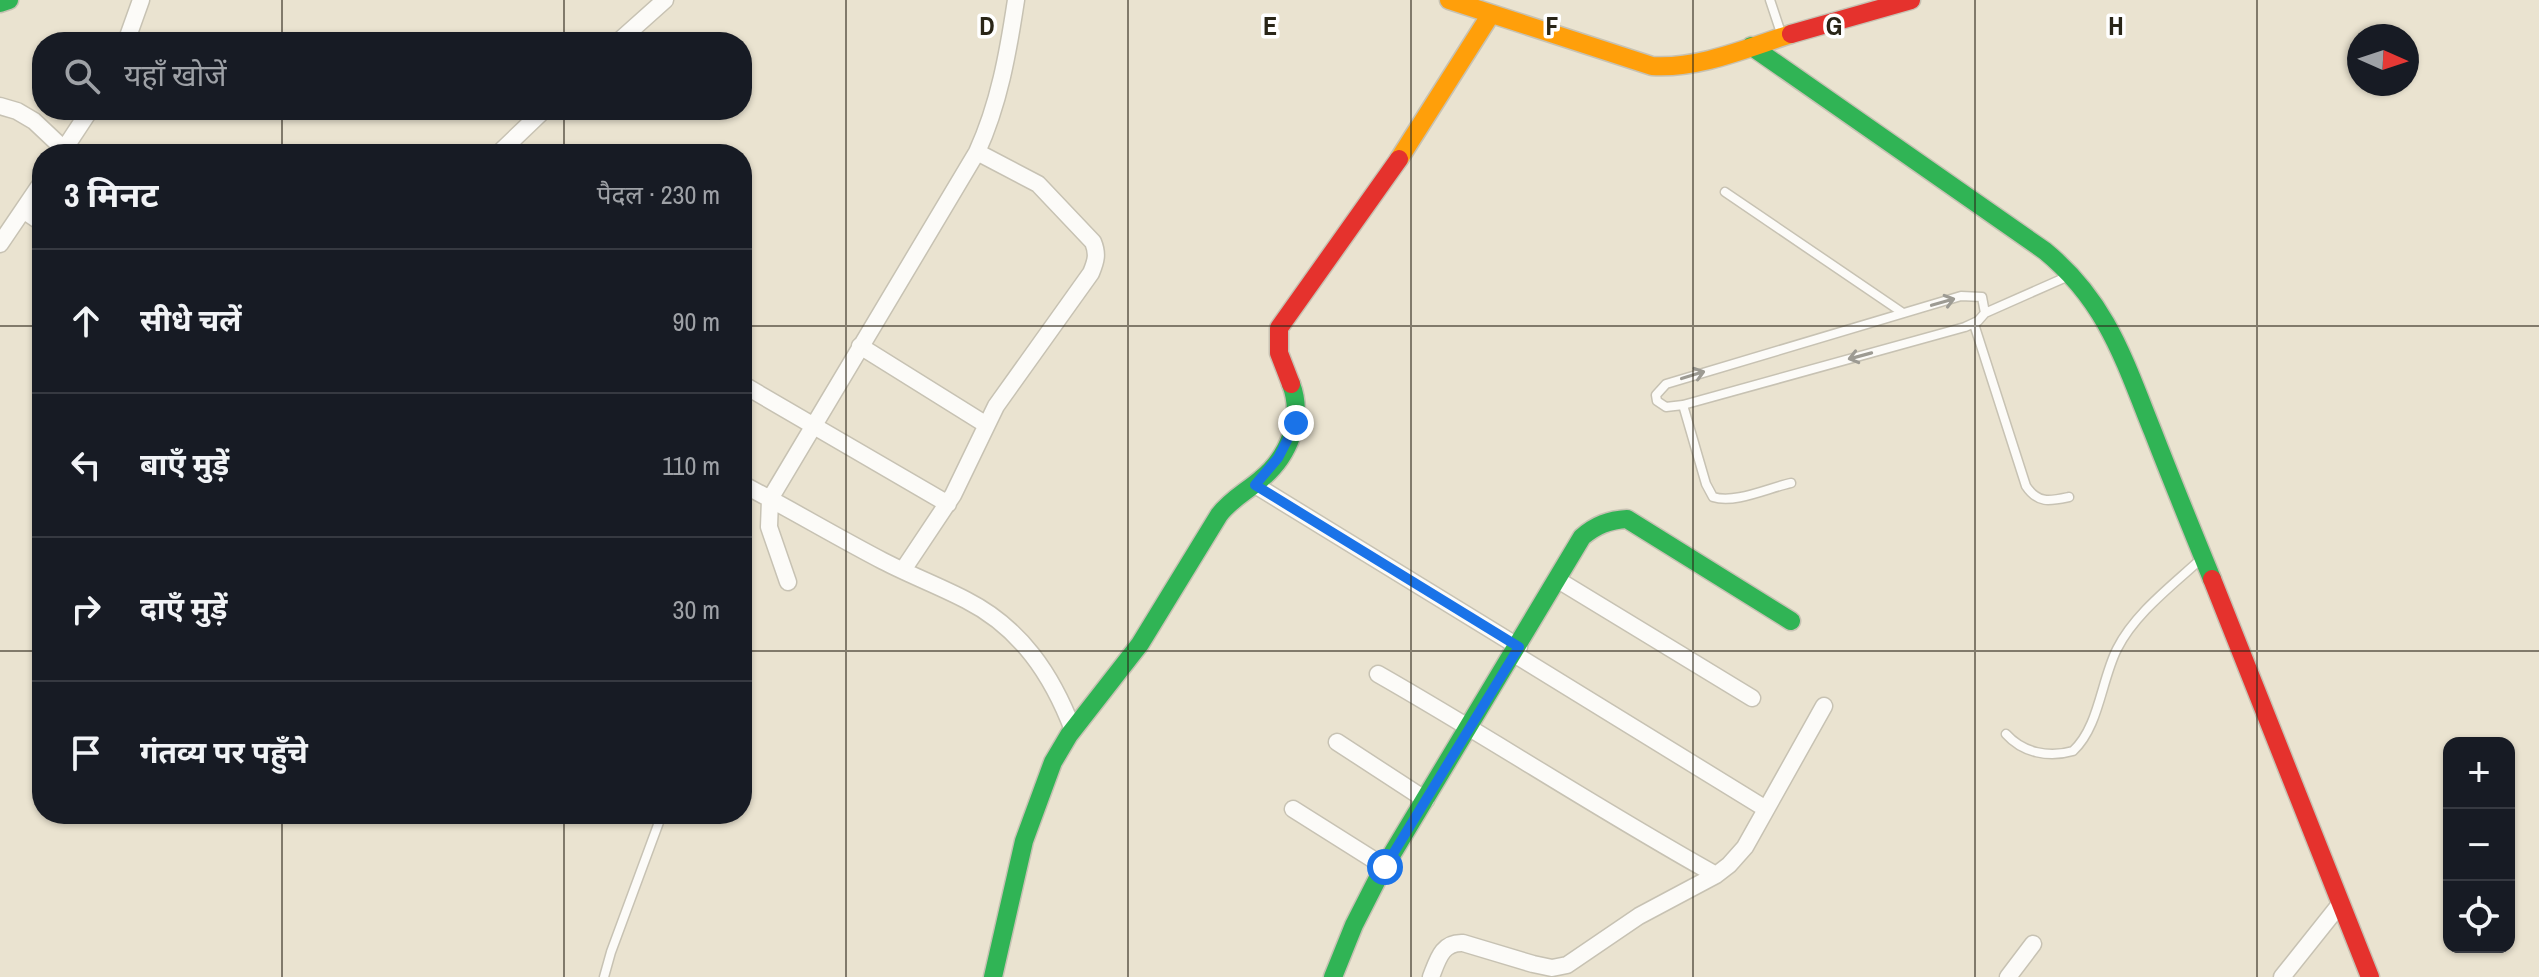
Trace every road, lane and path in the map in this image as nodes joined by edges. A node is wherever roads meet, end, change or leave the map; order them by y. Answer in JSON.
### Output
{"nodes":[{"id":1,"x":9,"y":0,"type":"edge"},
{"id":2,"x":141,"y":0,"type":"edge"},
{"id":3,"x":665,"y":0,"type":"edge"},
{"id":4,"x":1016,"y":0,"type":"edge"},
{"id":5,"x":1449,"y":0,"type":"edge"},
{"id":6,"x":1770,"y":0,"type":"edge"},
{"id":7,"x":1911,"y":0,"type":"edge"},
{"id":8,"x":0,"y":3,"type":"edge"},
{"id":9,"x":1491,"y":14,"type":"junction"},
{"id":10,"x":130,"y":32,"type":"edge"},
{"id":11,"x":629,"y":32,"type":"edge"},
{"id":12,"x":1782,"y":36,"type":"junction"},
{"id":13,"x":1751,"y":46,"type":"junction"},
{"id":14,"x":0,"y":106,"type":"edge"},
{"id":15,"x":32,"y":120,"type":"edge"},
{"id":16,"x":32,"y":120,"type":"edge"},
{"id":17,"x":84,"y":120,"type":"edge"},
{"id":18,"x":534,"y":120,"type":"edge"},
{"id":19,"x":56,"y":144,"type":"edge"},
{"id":20,"x":69,"y":144,"type":"edge"},
{"id":21,"x":508,"y":144,"type":"edge"},
{"id":22,"x":977,"y":152,"type":"junction"},
{"id":23,"x":1725,"y":192,"type":"dead end"},
{"id":24,"x":32,"y":197,"type":"edge"},
{"id":25,"x":23,"y":210,"type":"junction"},
{"id":26,"x":32,"y":216,"type":"edge"},
{"id":27,"x":0,"y":244,"type":"edge"},
{"id":28,"x":2074,"y":274,"type":"junction"},
{"id":29,"x":1903,"y":313,"type":"junction"},
{"id":30,"x":1985,"y":313,"type":"junction"},
{"id":31,"x":1974,"y":324,"type":"junction"},
{"id":32,"x":860,"y":346,"type":"junction"},
{"id":33,"x":752,"y":390,"type":"edge"},
{"id":34,"x":1683,"y":405,"type":"junction"},
{"id":35,"x":985,"y":424,"type":"junction"},
{"id":36,"x":813,"y":425,"type":"junction"},
{"id":37,"x":1791,"y":483,"type":"dead end"},
{"id":38,"x":1255,"y":485,"type":"junction"},
{"id":39,"x":752,"y":489,"type":"edge"},
{"id":40,"x":2069,"y":497,"type":"dead end"},
{"id":41,"x":770,"y":499,"type":"junction"},
{"id":42,"x":948,"y":504,"type":"junction"},
{"id":43,"x":2202,"y":557,"type":"junction"},
{"id":44,"x":903,"y":570,"type":"junction"},
{"id":45,"x":1558,"y":580,"type":"junction"},
{"id":46,"x":788,"y":582,"type":"dead end"},
{"id":47,"x":1791,"y":621,"type":"dead end"},
{"id":48,"x":1517,"y":651,"type":"junction"},
{"id":49,"x":1378,"y":674,"type":"dead end"},
{"id":50,"x":1752,"y":698,"type":"dead end"},
{"id":51,"x":1824,"y":706,"type":"dead end"},
{"id":52,"x":1470,"y":727,"type":"junction"},
{"id":53,"x":1073,"y":730,"type":"junction"},
{"id":54,"x":2006,"y":734,"type":"dead end"},
{"id":55,"x":1337,"y":742,"type":"dead end"},
{"id":56,"x":1426,"y":800,"type":"junction"},
{"id":57,"x":1293,"y":809,"type":"dead end"},
{"id":58,"x":1766,"y":809,"type":"junction"},
{"id":59,"x":658,"y":824,"type":"edge"},
{"id":60,"x":1385,"y":867,"type":"junction"},
{"id":61,"x":1716,"y":875,"type":"junction"},
{"id":62,"x":2341,"y":903,"type":"junction"},
{"id":63,"x":2033,"y":944,"type":"dead end"},
{"id":64,"x":604,"y":977,"type":"edge"},
{"id":65,"x":993,"y":977,"type":"edge"},
{"id":66,"x":1333,"y":977,"type":"edge"},
{"id":67,"x":1431,"y":977,"type":"edge"},
{"id":68,"x":2008,"y":977,"type":"edge"},
{"id":69,"x":2282,"y":977,"type":"edge"},
{"id":70,"x":2370,"y":977,"type":"edge"}],
"edges":[{"from":1,"to":8,"type":"street"},
{"from":2,"to":10,"type":"street"},
{"from":3,"to":11,"type":"street"},
{"from":4,"to":22,"type":"street"},
{"from":5,"to":9,"type":"street"},
{"from":6,"to":12,"type":"lane"},
{"from":7,"to":12,"type":"street"},
{"from":9,"to":13,"type":"street"},
{"from":9,"to":38,"type":"street"},
{"from":12,"to":13,"type":"street"},
{"from":13,"to":28,"type":"street"},
{"from":14,"to":15,"type":"street"},
{"from":16,"to":19,"type":"street"},
{"from":17,"to":20,"type":"street"},
{"from":18,"to":21,"type":"street"},
{"from":22,"to":32,"type":"street"},
{"from":22,"to":35,"type":"street"},
{"from":23,"to":29,"type":"lane"},
{"from":24,"to":25,"type":"street"},
{"from":25,"to":26,"type":"street"},
{"from":25,"to":27,"type":"street"},
{"from":28,"to":30,"type":"lane"},
{"from":28,"to":43,"type":"street"},
{"from":29,"to":30,"type":"lane","one_way":true},
{"from":34,"to":29,"type":"lane","one_way":true},
{"from":30,"to":31,"type":"lane"},
{"from":31,"to":34,"type":"lane","one_way":true},
{"from":31,"to":40,"type":"lane"},
{"from":32,"to":35,"type":"street"},
{"from":32,"to":36,"type":"street"},
{"from":33,"to":36,"type":"street"},
{"from":34,"to":37,"type":"lane"},
{"from":35,"to":42,"type":"street"},
{"from":36,"to":41,"type":"street"},
{"from":36,"to":42,"type":"street"},
{"from":38,"to":48,"type":"street"},
{"from":38,"to":53,"type":"street"},
{"from":39,"to":41,"type":"street"},
{"from":41,"to":44,"type":"street"},
{"from":41,"to":46,"type":"street"},
{"from":42,"to":44,"type":"street"},
{"from":43,"to":54,"type":"lane"},
{"from":43,"to":62,"type":"street"},
{"from":44,"to":53,"type":"street"},
{"from":45,"to":47,"type":"street"},
{"from":45,"to":48,"type":"street"},
{"from":45,"to":50,"type":"street"},
{"from":48,"to":52,"type":"street"},
{"from":48,"to":58,"type":"street"},
{"from":49,"to":52,"type":"street"},
{"from":51,"to":58,"type":"street"},
{"from":52,"to":56,"type":"street"},
{"from":52,"to":61,"type":"street"},
{"from":53,"to":65,"type":"street"},
{"from":55,"to":56,"type":"street"},
{"from":56,"to":60,"type":"street"},
{"from":57,"to":60,"type":"street"},
{"from":58,"to":61,"type":"street"},
{"from":59,"to":64,"type":"lane"},
{"from":60,"to":66,"type":"street"},
{"from":61,"to":67,"type":"street"},
{"from":62,"to":69,"type":"street"},
{"from":62,"to":70,"type":"street"},
{"from":63,"to":68,"type":"street"}]}
